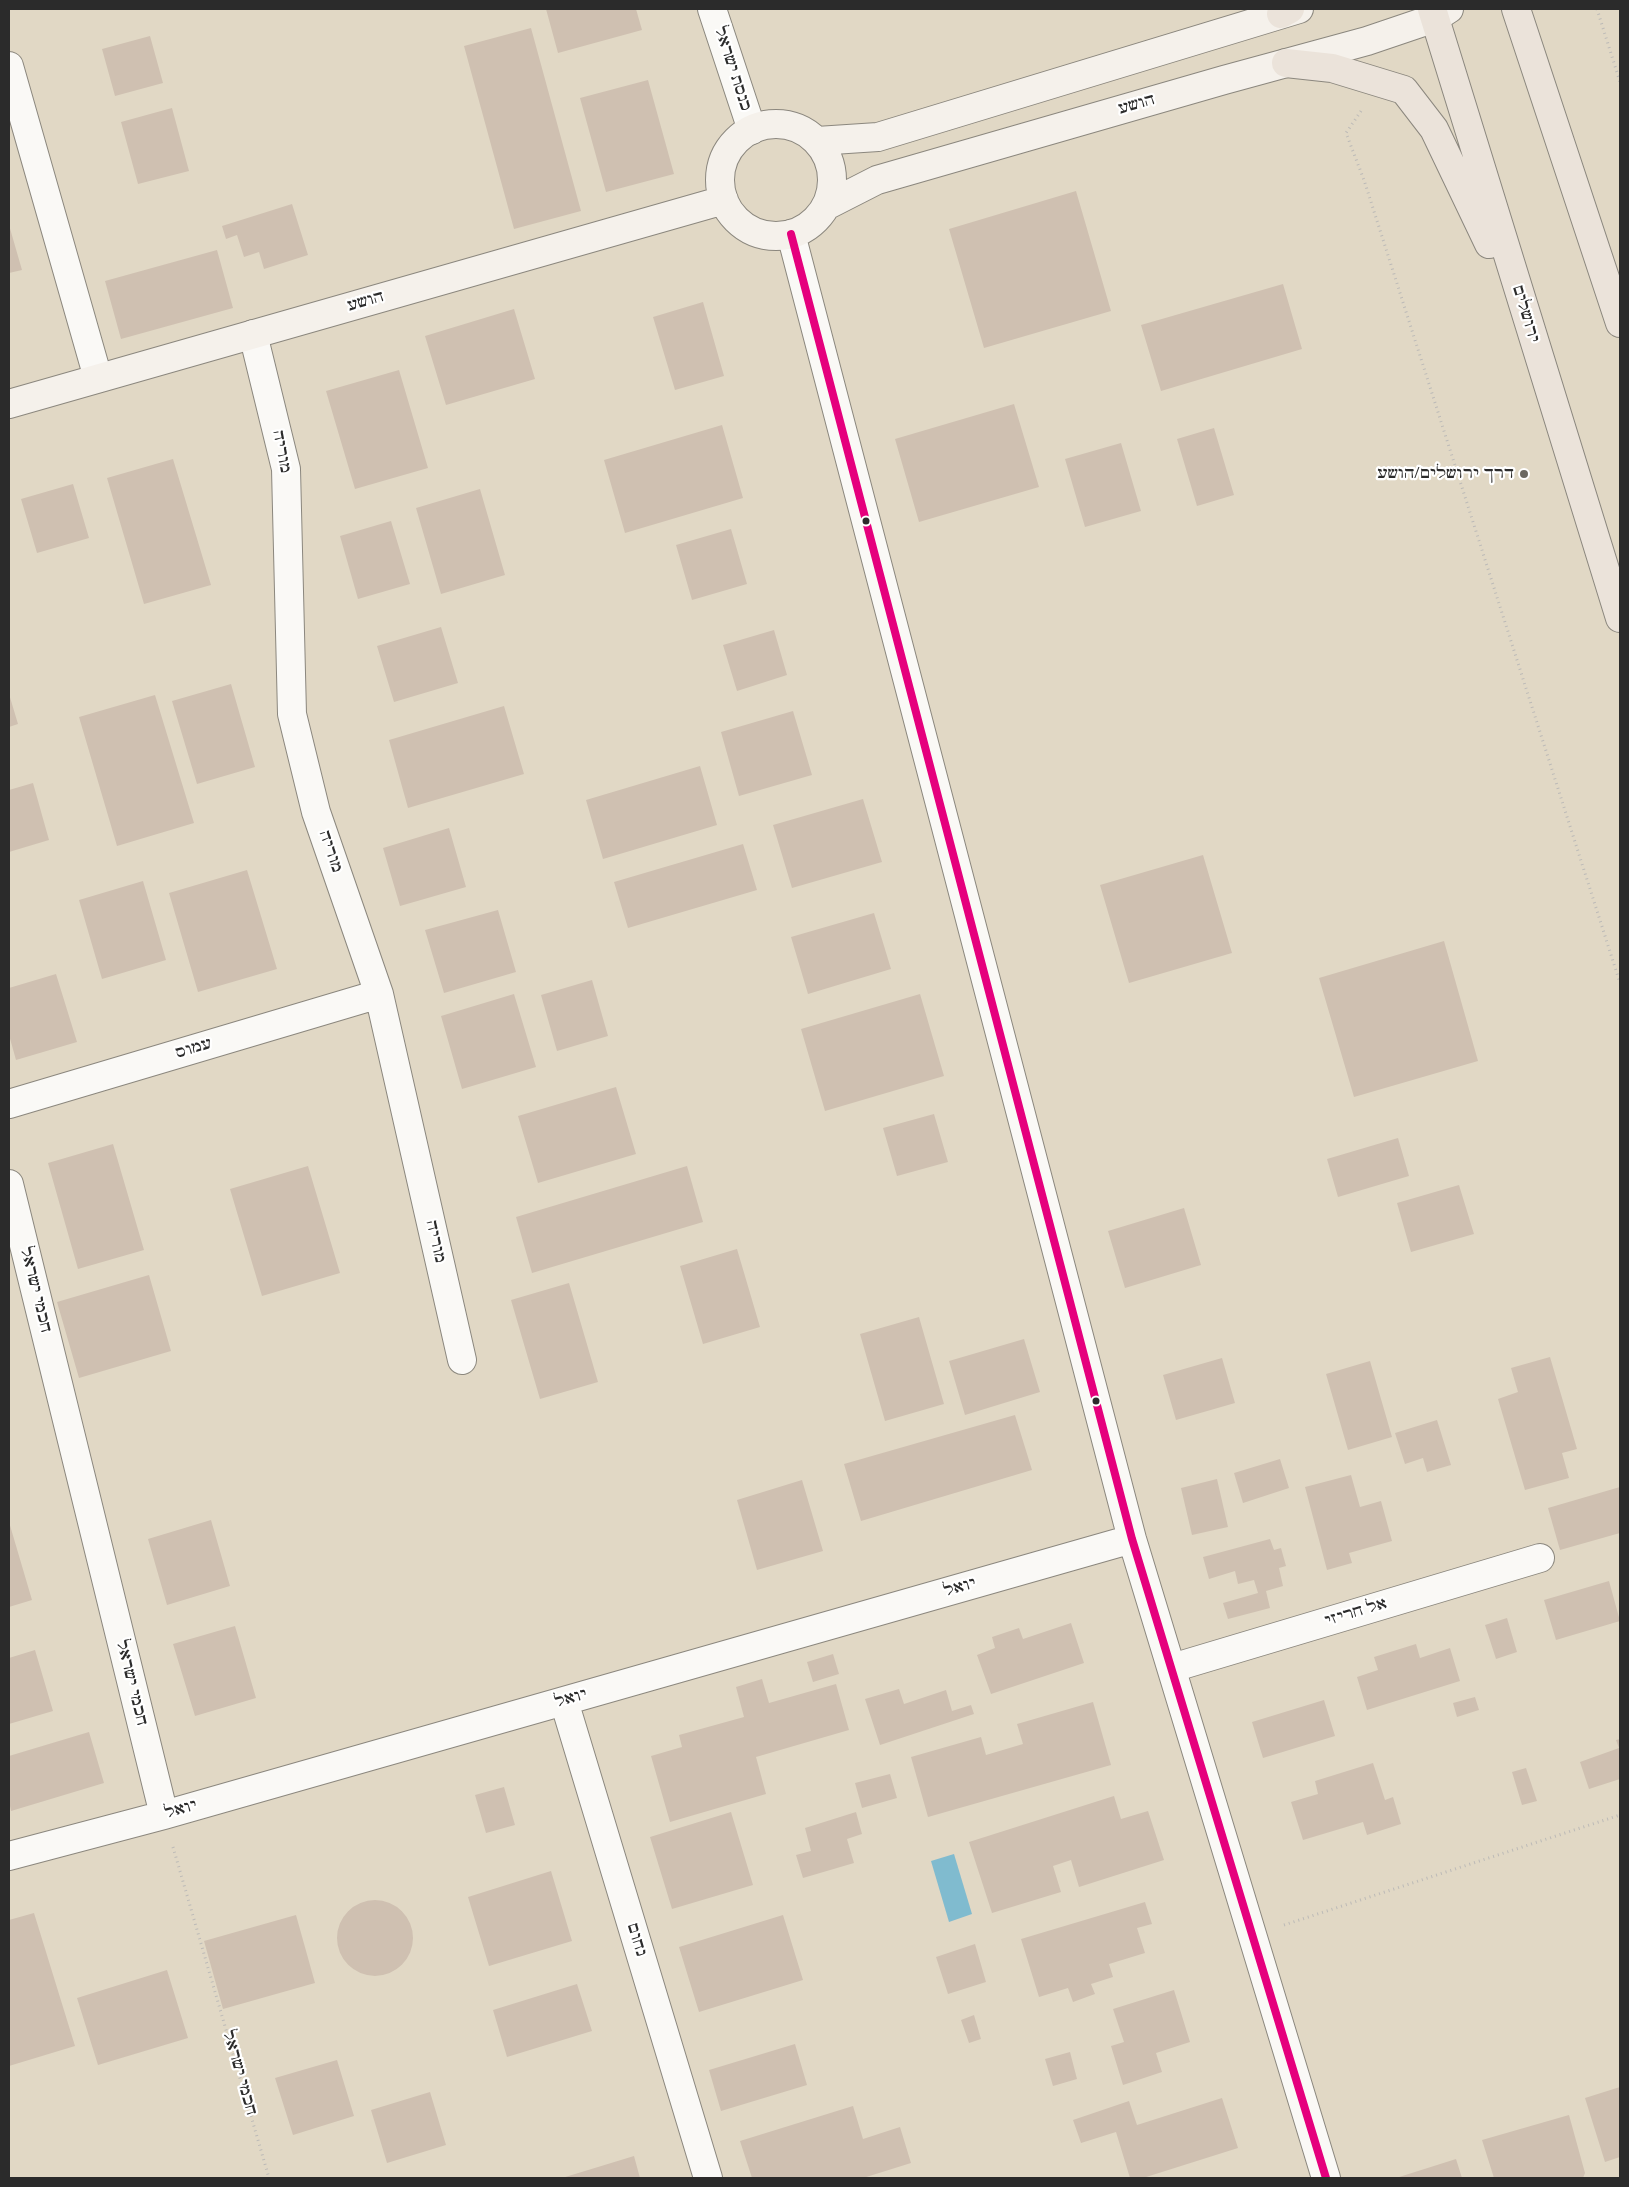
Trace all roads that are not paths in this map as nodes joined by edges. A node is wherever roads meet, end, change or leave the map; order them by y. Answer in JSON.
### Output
{"nodes":[{"id":1,"x":712,"y":9,"type":"edge"},
{"id":2,"x":1516,"y":9,"type":"edge"},
{"id":3,"x":1290,"y":11,"type":"edge"},
{"id":4,"x":1438,"y":12,"type":"edge"},
{"id":5,"x":1286,"y":62,"type":"junction"},
{"id":6,"x":9,"y":66,"type":"edge"},
{"id":7,"x":752,"y":130,"type":"junction"},
{"id":8,"x":817,"y":142,"type":"junction"},
{"id":9,"x":724,"y":200,"type":"junction"},
{"id":10,"x":826,"y":206,"type":"junction"},
{"id":11,"x":790,"y":234,"type":"junction"},
{"id":12,"x":1620,"y":323,"type":"edge"},
{"id":13,"x":1528,"y":325,"type":"junction"},
{"id":14,"x":253,"y":334,"type":"junction"},
{"id":15,"x":98,"y":378,"type":"junction"},
{"id":16,"x":9,"y":404,"type":"edge"},
{"id":17,"x":1620,"y":618,"type":"edge"},
{"id":18,"x":379,"y":994,"type":"junction"},
{"id":19,"x":9,"y":1104,"type":"edge"},
{"id":20,"x":9,"y":1184,"type":"edge"},
{"id":21,"x":462,"y":1360,"type":"dead end"},
{"id":22,"x":1132,"y":1539,"type":"junction"},
{"id":23,"x":1540,"y":1558,"type":"dead end"},
{"id":24,"x":1172,"y":1668,"type":"junction"},
{"id":25,"x":564,"y":1701,"type":"junction"},
{"id":26,"x":164,"y":1815,"type":"junction"},
{"id":27,"x":9,"y":1856,"type":"edge"},
{"id":28,"x":708,"y":2178,"type":"edge"},
{"id":29,"x":1326,"y":2178,"type":"edge"}],
"edges":[{"from":1,"to":7,"type":"street","name":"כנסת ישראל"},
{"from":2,"to":12,"type":"highway"},
{"from":3,"to":8,"type":"street"},
{"from":4,"to":5,"type":"street","name":"הושע"},
{"from":4,"to":13,"type":"highway","name":"ירושלים"},
{"from":5,"to":10,"type":"street","name":"הושע"},
{"from":5,"to":13,"type":"highway"},
{"from":6,"to":15,"type":"street"},
{"from":7,"to":8,"type":"street"},
{"from":7,"to":9,"type":"street"},
{"from":8,"to":10,"type":"street"},
{"from":9,"to":11,"type":"street"},
{"from":9,"to":14,"type":"street","name":"הושע"},
{"from":10,"to":11,"type":"street"},
{"from":11,"to":22,"type":"street"},
{"from":13,"to":17,"type":"highway","name":"ירושלים"},
{"from":14,"to":15,"type":"street","name":"הושע"},
{"from":14,"to":18,"type":"street","name":"מוריה"},
{"from":15,"to":16,"type":"street","name":"הושע"},
{"from":18,"to":19,"type":"street","name":"עמוס"},
{"from":18,"to":21,"type":"street","name":"מוריה"},
{"from":20,"to":26,"type":"street","name":"חכמי ישראל"},
{"from":22,"to":24,"type":"street"},
{"from":22,"to":25,"type":"street","name":"יואל"},
{"from":23,"to":24,"type":"street","name":"אל חריזי"},
{"from":24,"to":29,"type":"street"},
{"from":25,"to":26,"type":"street","name":"יואל"},
{"from":25,"to":28,"type":"street","name":"נחום"},
{"from":26,"to":27,"type":"street","name":"יואל"}]}
